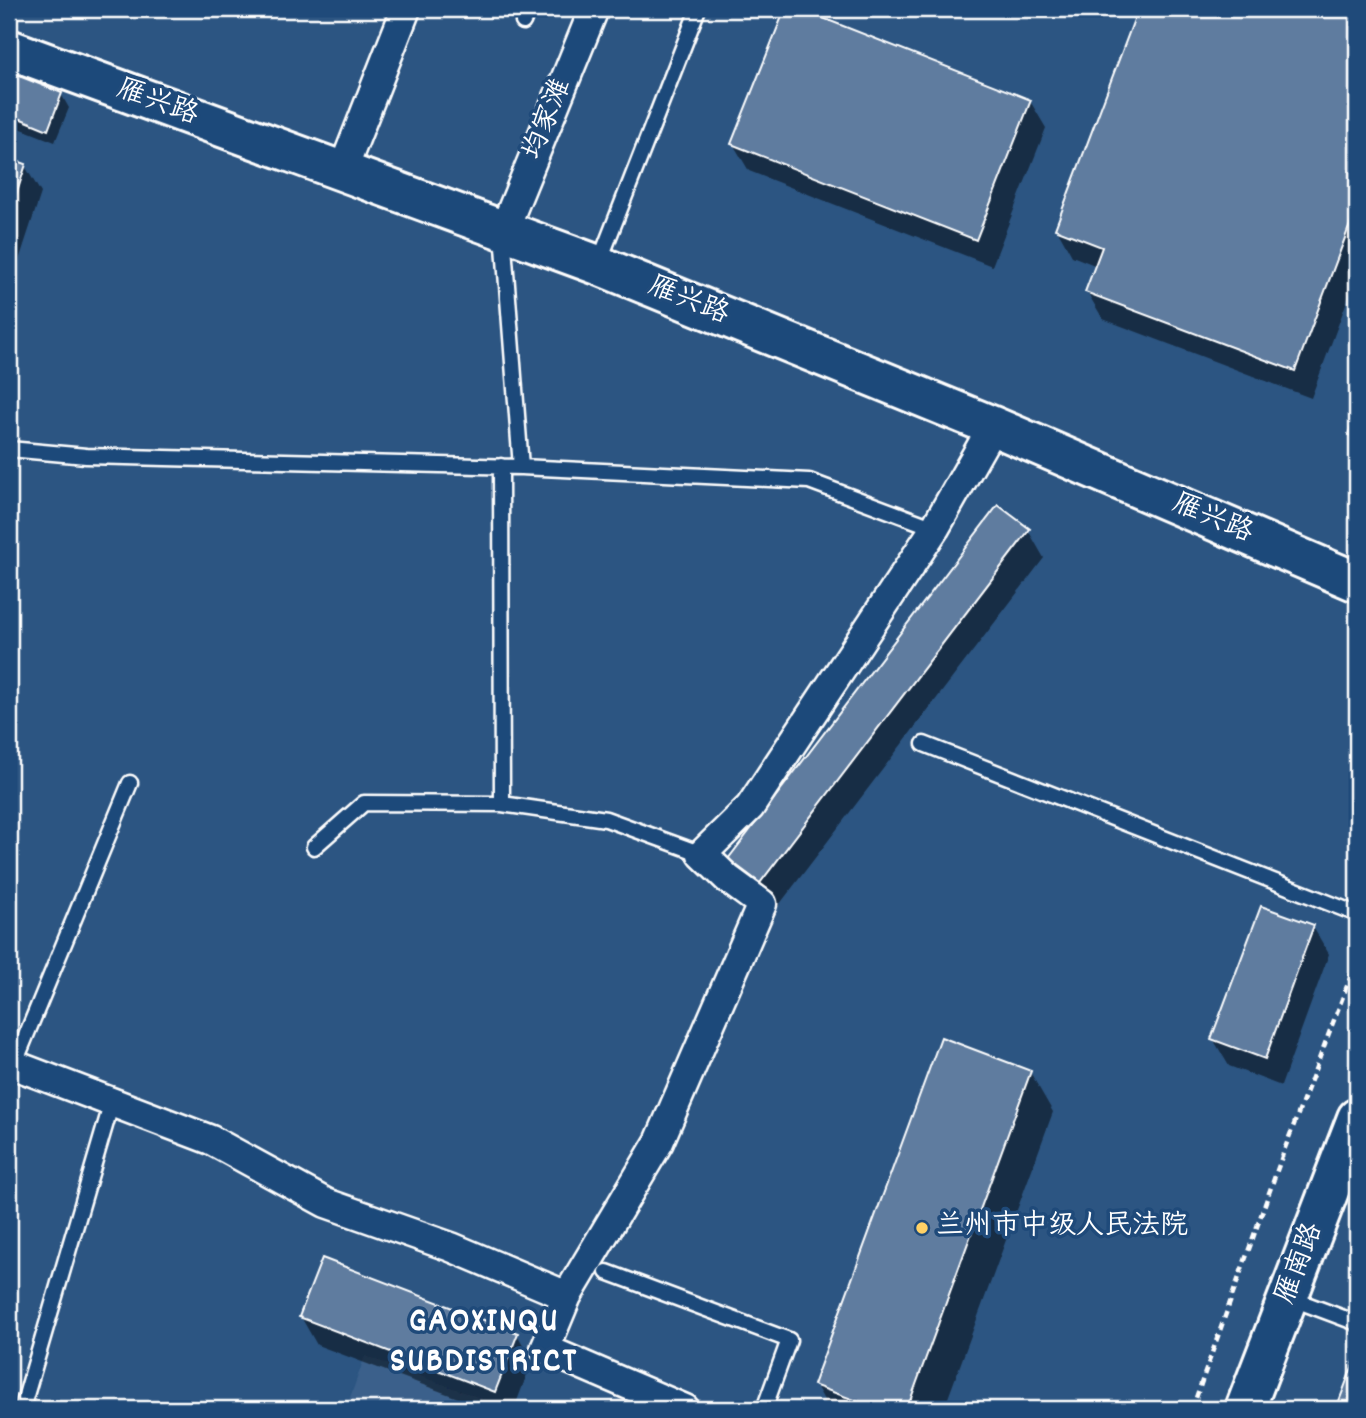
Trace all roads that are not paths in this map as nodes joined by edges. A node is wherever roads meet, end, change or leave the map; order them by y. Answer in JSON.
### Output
{"nodes":[{"id":1,"x":406,"y":9,"type":"edge"},
{"id":2,"x":594,"y":9,"type":"edge"},
{"id":3,"x":698,"y":9,"type":"edge"},
{"id":4,"x":9,"y":50,"type":"edge"},
{"id":5,"x":342,"y":173,"type":"junction"},
{"id":6,"x":503,"y":232,"type":"junction"},
{"id":7,"x":598,"y":265,"type":"junction"},
{"id":8,"x":993,"y":426,"type":"junction"},
{"id":9,"x":9,"y":449,"type":"edge"},
{"id":10,"x":501,"y":466,"type":"junction"},
{"id":11,"x":521,"y":467,"type":"junction"},
{"id":12,"x":935,"y":528,"type":"junction"},
{"id":13,"x":1357,"y":582,"type":"edge"},
{"id":14,"x":924,"y":744,"type":"dead end"},
{"id":15,"x":130,"y":783,"type":"dead end"},
{"id":16,"x":502,"y":804,"type":"junction"},
{"id":17,"x":314,"y":847,"type":"dead end"},
{"id":18,"x":702,"y":855,"type":"junction"},
{"id":19,"x":1357,"y":914,"type":"edge"},
{"id":20,"x":12,"y":1064,"type":"edge"},
{"id":21,"x":112,"y":1102,"type":"junction"},
{"id":22,"x":1357,"y":1118,"type":"edge"},
{"id":23,"x":607,"y":1272,"type":"dead end"},
{"id":24,"x":567,"y":1296,"type":"junction"},
{"id":25,"x":1289,"y":1297,"type":"junction"},
{"id":26,"x":1357,"y":1323,"type":"edge"},
{"id":27,"x":22,"y":1409,"type":"edge"},
{"id":28,"x":685,"y":1409,"type":"edge"},
{"id":29,"x":764,"y":1409,"type":"edge"},
{"id":30,"x":1245,"y":1409,"type":"edge"}],
"edges":[{"from":1,"to":5,"type":"street"},
{"from":2,"to":6,"type":"street","name":"均家滩"},
{"from":3,"to":7,"type":"lane"},
{"from":4,"to":5,"type":"street","name":"雁兴路"},
{"from":5,"to":6,"type":"street","name":"雁兴路"},
{"from":6,"to":7,"type":"street","name":"雁兴路"},
{"from":6,"to":11,"type":"lane"},
{"from":7,"to":8,"type":"street","name":"雁兴路"},
{"from":8,"to":12,"type":"street"},
{"from":8,"to":13,"type":"street","name":"雁兴路"},
{"from":9,"to":10,"type":"lane"},
{"from":10,"to":11,"type":"lane"},
{"from":10,"to":16,"type":"lane"},
{"from":11,"to":12,"type":"lane"},
{"from":12,"to":18,"type":"street"},
{"from":14,"to":19,"type":"lane"},
{"from":15,"to":20,"type":"lane"},
{"from":16,"to":17,"type":"lane"},
{"from":16,"to":18,"type":"lane"},
{"from":18,"to":24,"type":"street"},
{"from":20,"to":21,"type":"street"},
{"from":21,"to":24,"type":"street"},
{"from":21,"to":27,"type":"lane"},
{"from":22,"to":25,"type":"street","name":"雁南路"},
{"from":23,"to":29,"type":"lane"},
{"from":24,"to":28,"type":"street"},
{"from":25,"to":26,"type":"lane"},
{"from":25,"to":30,"type":"street","name":"雁南路"}]}
